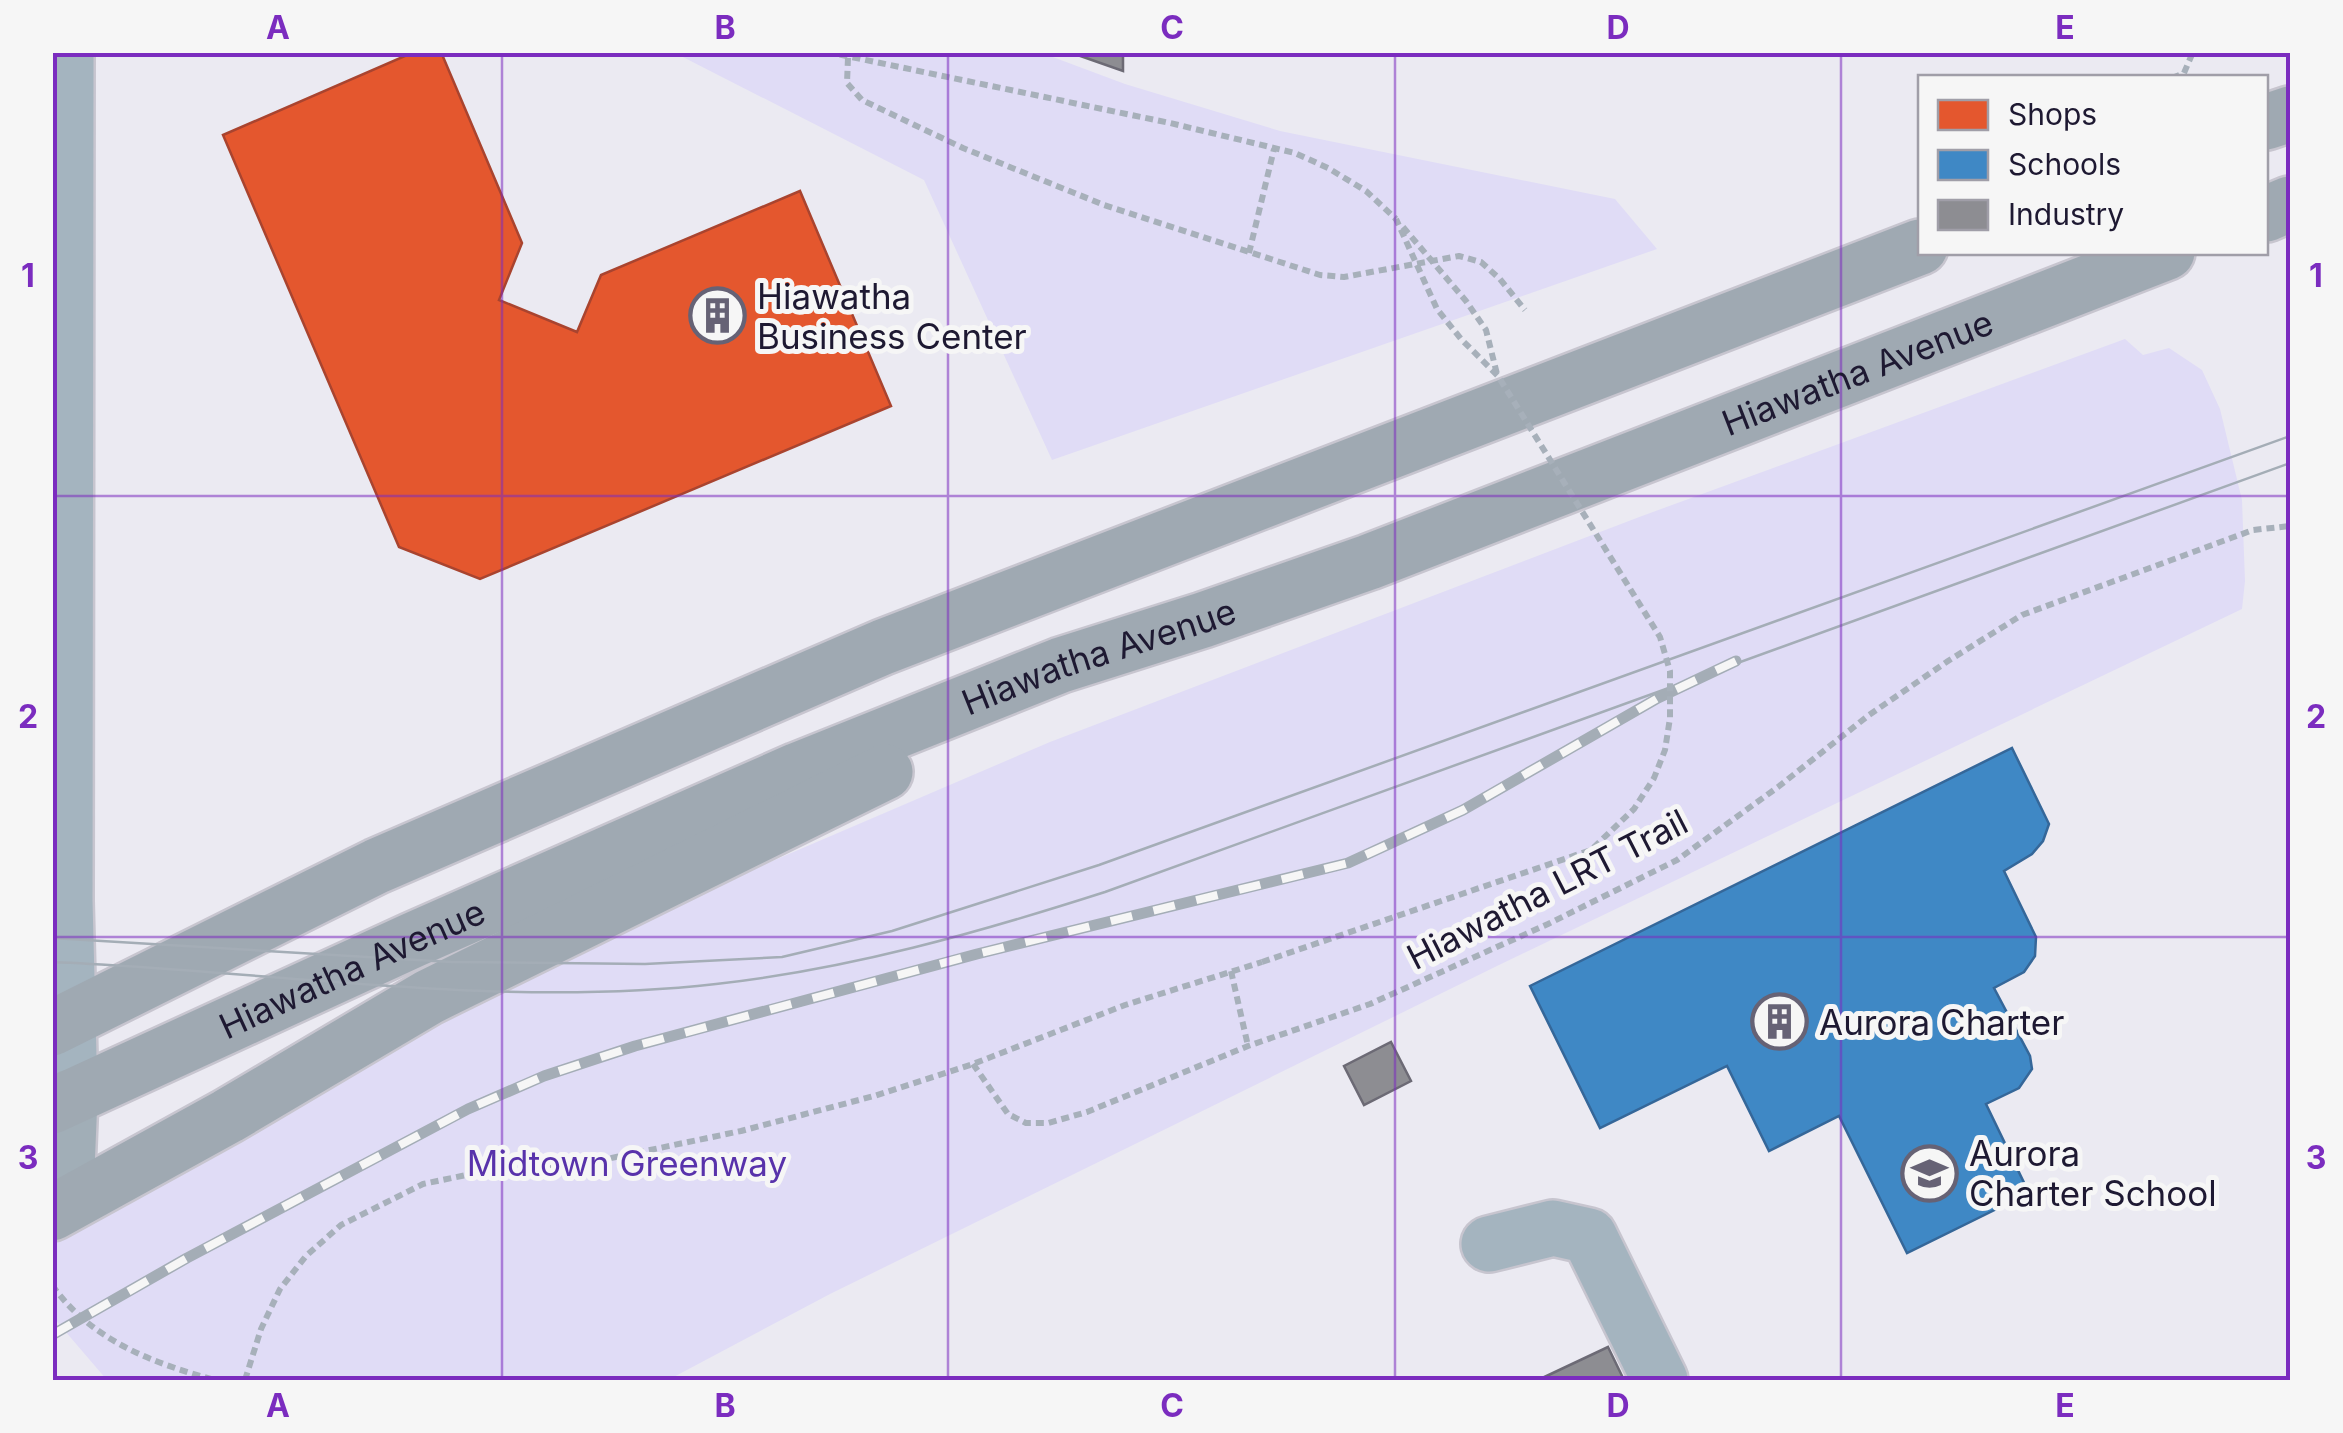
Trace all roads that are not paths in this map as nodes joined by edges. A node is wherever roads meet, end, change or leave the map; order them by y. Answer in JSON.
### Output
{"nodes":[{"id":1,"x":66,"y":52,"type":"edge"},
{"id":2,"x":1918,"y":248,"type":"edge"},
{"id":3,"x":2159,"y":255,"type":"edge"},
{"id":4,"x":59,"y":320,"type":"edge"},
{"id":5,"x":1203,"y":620,"type":"junction"},
{"id":6,"x":60,"y":1024,"type":"edge"},
{"id":7,"x":61,"y":1102,"type":"edge"},
{"id":8,"x":52,"y":1205,"type":"edge"},
{"id":9,"x":52,"y":1213,"type":"edge"},
{"id":10,"x":1488,"y":1244,"type":"dead end"},
{"id":11,"x":1660,"y":1380,"type":"edge"}],
"edges":[{"from":1,"to":4,"type":"street"},
{"from":2,"to":6,"type":"highway"},
{"from":3,"to":5,"type":"highway","name":"Hiawatha Avenue"},
{"from":4,"to":6,"type":"street"},
{"from":5,"to":7,"type":"highway","name":"Hiawatha Avenue"},
{"from":5,"to":9,"type":"highway"},
{"from":6,"to":7,"type":"street"},
{"from":7,"to":8,"type":"main road"},
{"from":10,"to":11,"type":"street"}]}
